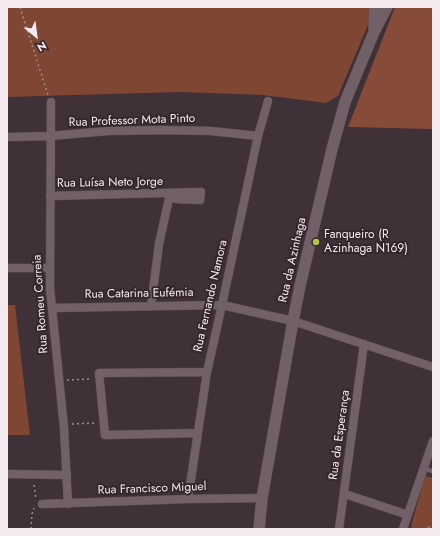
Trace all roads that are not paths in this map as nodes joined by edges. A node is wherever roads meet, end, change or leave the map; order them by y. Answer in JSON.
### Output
{"nodes":[{"id":1,"x":384,"y":7,"type":"edge"},
{"id":2,"x":268,"y":101,"type":"dead end"},
{"id":3,"x":50,"y":102,"type":"road end"},
{"id":4,"x":50,"y":136,"type":"junction"},
{"id":5,"x":258,"y":136,"type":"junction"},
{"id":6,"x":7,"y":137,"type":"edge"},
{"id":7,"x":50,"y":196,"type":"junction"},
{"id":8,"x":7,"y":268,"type":"edge"},
{"id":9,"x":50,"y":268,"type":"junction"},
{"id":10,"x":222,"y":305,"type":"junction"},
{"id":11,"x":151,"y":306,"type":"junction"},
{"id":12,"x":52,"y":308,"type":"junction"},
{"id":13,"x":293,"y":321,"type":"junction"},
{"id":14,"x":364,"y":344,"type":"junction"},
{"id":15,"x":433,"y":367,"type":"edge"},
{"id":16,"x":207,"y":372,"type":"junction"},
{"id":17,"x":198,"y":433,"type":"junction"},
{"id":18,"x":433,"y":441,"type":"edge"},
{"id":19,"x":424,"y":469,"type":"junction"},
{"id":20,"x":433,"y":471,"type":"edge"},
{"id":21,"x":7,"y":474,"type":"edge"},
{"id":22,"x":67,"y":475,"type":"junction"},
{"id":23,"x":345,"y":494,"type":"junction"},
{"id":24,"x":262,"y":498,"type":"junction"},
{"id":25,"x":188,"y":499,"type":"junction"},
{"id":26,"x":42,"y":504,"type":"dead end"},
{"id":27,"x":68,"y":504,"type":"junction"},
{"id":28,"x":408,"y":515,"type":"junction"},
{"id":29,"x":259,"y":529,"type":"edge"},
{"id":30,"x":339,"y":529,"type":"edge"},
{"id":31,"x":403,"y":529,"type":"edge"}],
"edges":[{"from":1,"to":13,"type":"street","name":"Rua da Azinhaga"},
{"from":2,"to":5,"type":"street","name":"Rua Fernando Namora"},
{"from":3,"to":4,"type":"street","name":"Rua Romeu Correia"},
{"from":4,"to":5,"type":"street","name":"Rua Professor Mota Pinto"},
{"from":4,"to":6,"type":"street","name":"Rua Professor Mota Pinto"},
{"from":4,"to":7,"type":"street","name":"Rua Romeu Correia"},
{"from":5,"to":10,"type":"street","name":"Rua Fernando Namora"},
{"from":7,"to":9,"type":"street","name":"Rua Romeu Correia"},
{"from":7,"to":11,"type":"street","name":"Rua Luísa Neto Jorge"},
{"from":8,"to":9,"type":"street"},
{"from":9,"to":12,"type":"street","name":"Rua Romeu Correia"},
{"from":10,"to":11,"type":"street","name":"Rua Catarina Eufémia"},
{"from":10,"to":13,"type":"street","name":"Rua Catarina Eufémia"},
{"from":10,"to":16,"type":"street","name":"Rua Fernando Namora"},
{"from":11,"to":12,"type":"street","name":"Rua Catarina Eufémia"},
{"from":12,"to":22,"type":"street","name":"Rua Romeu Correia"},
{"from":13,"to":14,"type":"street","name":"Rua Catarina Eufémia"},
{"from":13,"to":24,"type":"street","name":"Rua da Azinhaga"},
{"from":14,"to":15,"type":"street","name":"Rua Catarina Eufémia"},
{"from":14,"to":23,"type":"street","name":"Rua da Esperança"},
{"from":16,"to":17,"type":"street","name":"Rua Fernando Namora"},
{"from":16,"to":17,"type":"street"},
{"from":17,"to":25,"type":"street","name":"Rua Fernando Namora"},
{"from":18,"to":19,"type":"street"},
{"from":19,"to":20,"type":"lane"},
{"from":19,"to":28,"type":"street"},
{"from":21,"to":22,"type":"street"},
{"from":22,"to":27,"type":"street","name":"Rua Romeu Correia"},
{"from":23,"to":28,"type":"street"},
{"from":23,"to":30,"type":"street","name":"Rua da Esperança"},
{"from":24,"to":25,"type":"street","name":"Rua Francisco Miguel"},
{"from":24,"to":29,"type":"street","name":"Rua da Azinhaga"},
{"from":25,"to":27,"type":"street","name":"Rua Francisco Miguel"},
{"from":26,"to":27,"type":"street","name":"Rua Francisco Miguel"},
{"from":28,"to":31,"type":"street"}]}
